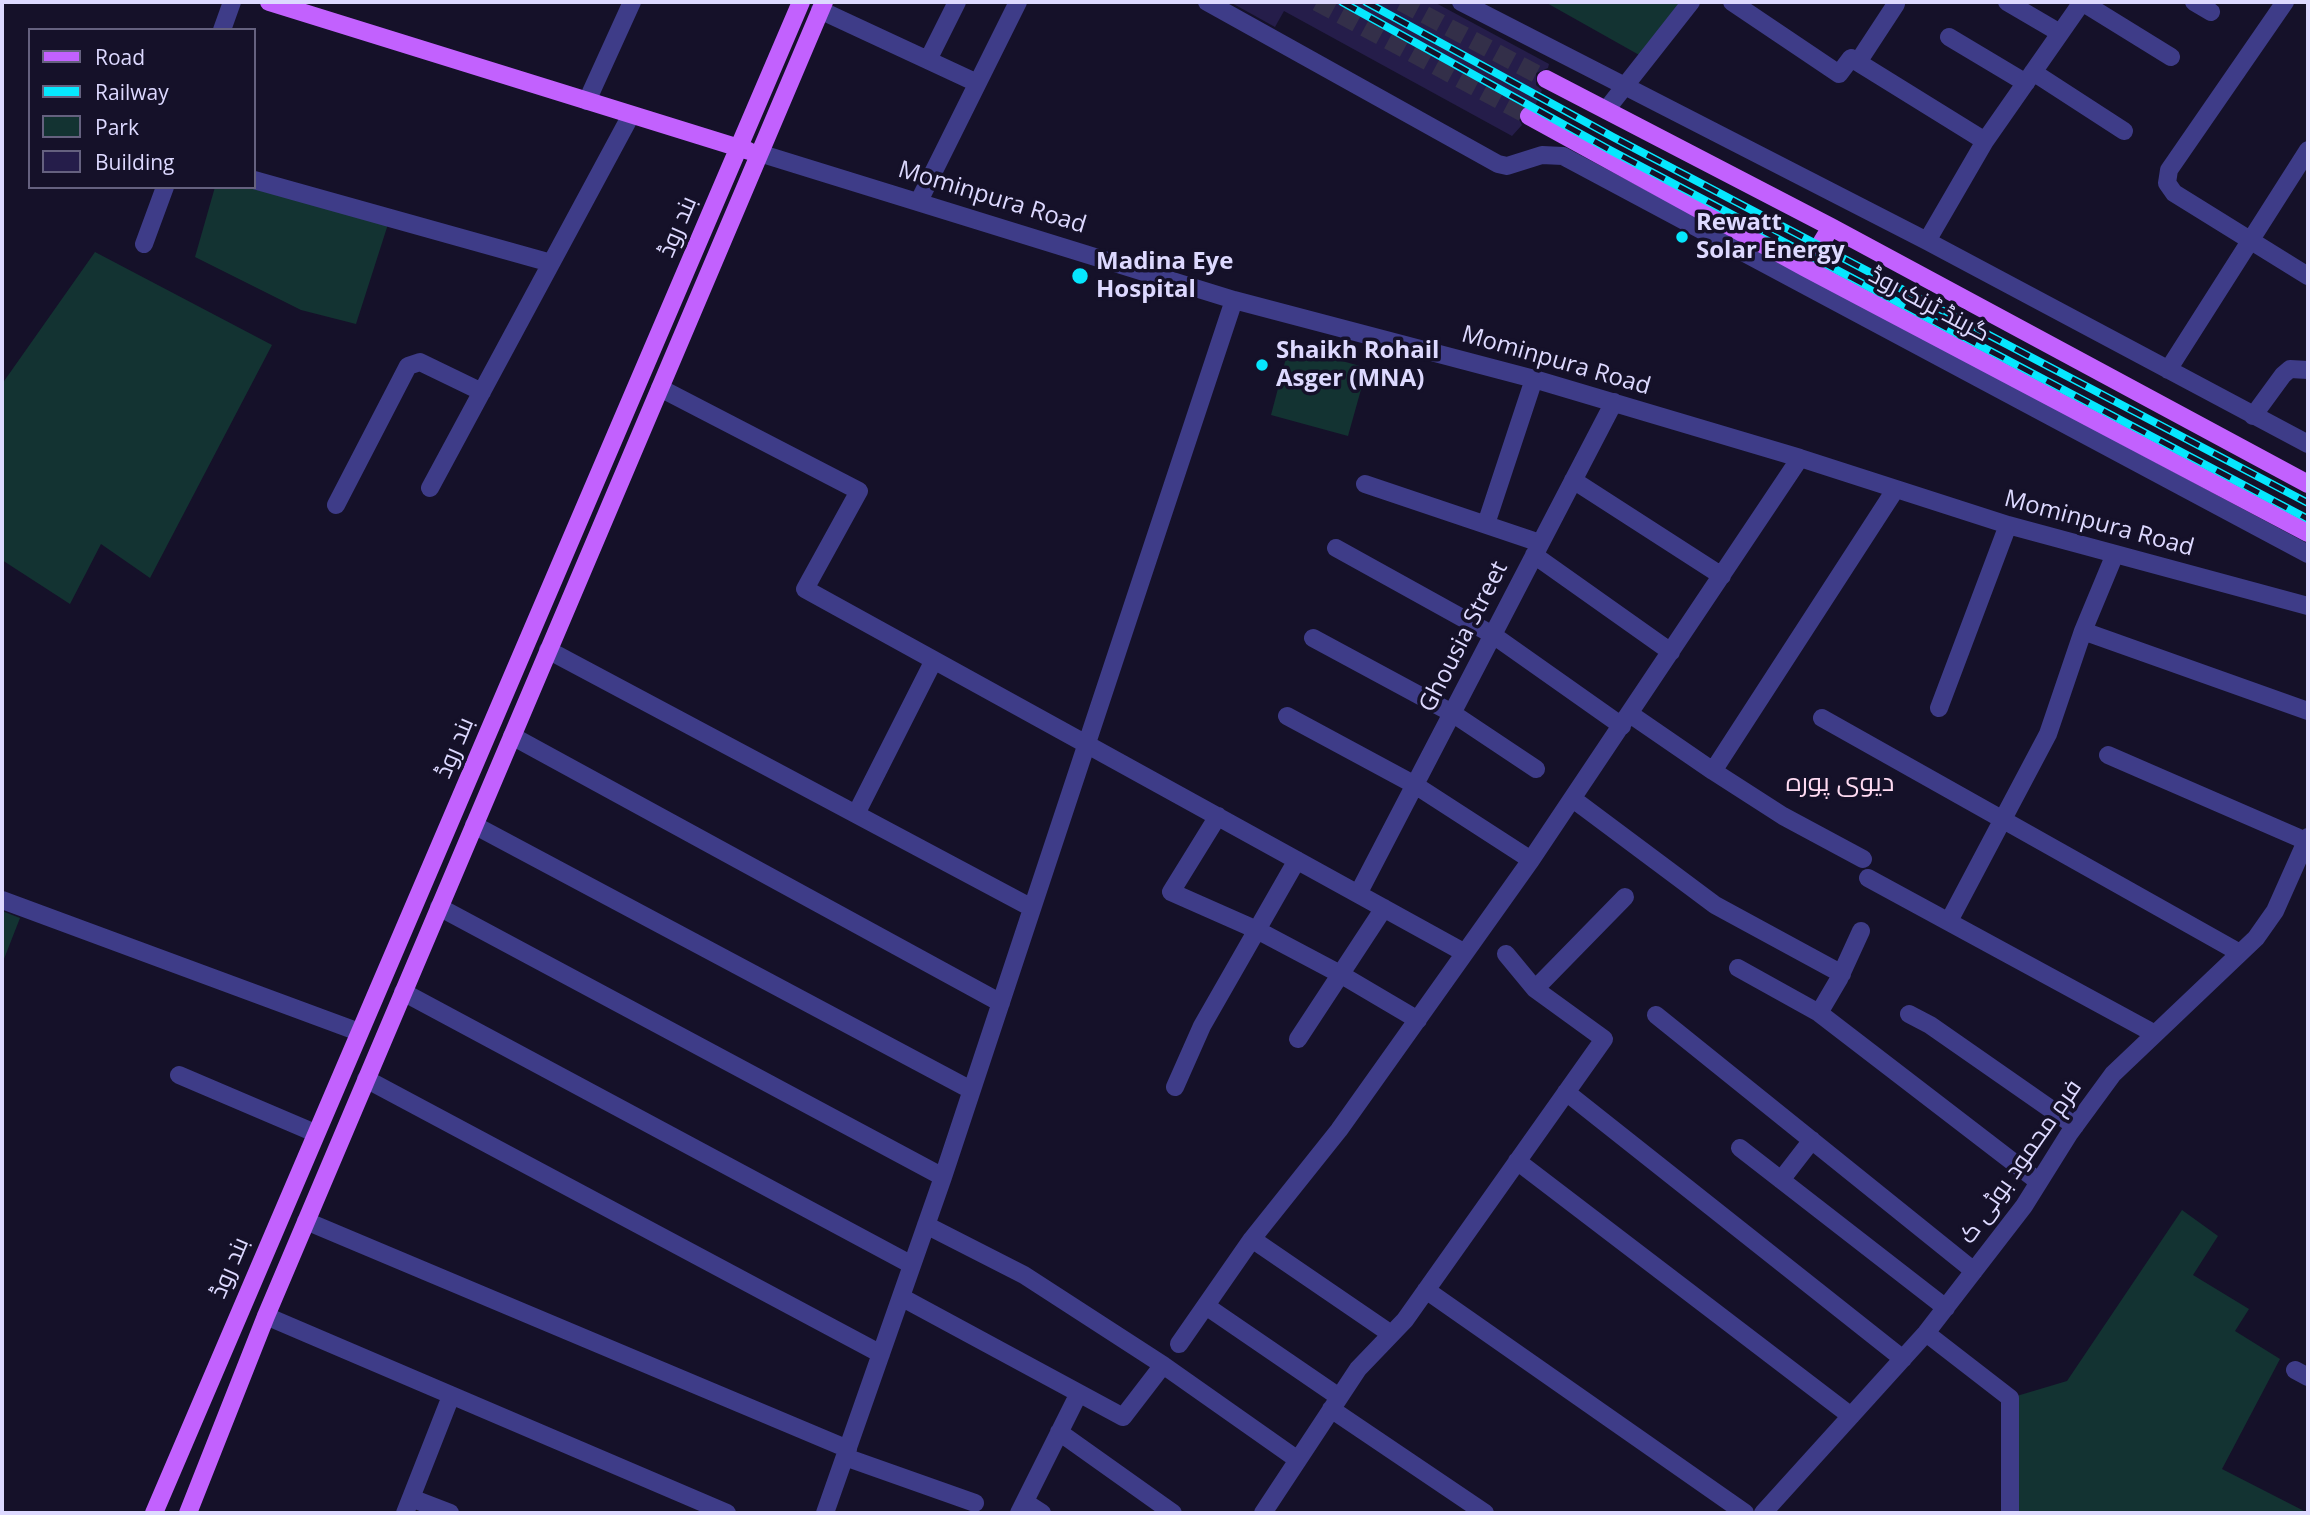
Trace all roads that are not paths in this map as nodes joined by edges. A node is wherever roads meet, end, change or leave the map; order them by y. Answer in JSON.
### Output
{"nodes":[{"id":1,"x":232,"y":2,"type":"edge"},
{"id":2,"x":269,"y":2,"type":"edge"},
{"id":3,"x":632,"y":2,"type":"edge"},
{"id":4,"x":801,"y":2,"type":"edge"},
{"id":5,"x":957,"y":2,"type":"edge"},
{"id":6,"x":1018,"y":2,"type":"edge"},
{"id":7,"x":1207,"y":2,"type":"edge"},
{"id":8,"x":1461,"y":2,"type":"edge"},
{"id":9,"x":1691,"y":2,"type":"edge"},
{"id":10,"x":1732,"y":2,"type":"edge"},
{"id":11,"x":2007,"y":2,"type":"edge"},
{"id":12,"x":2082,"y":2,"type":"edge"},
{"id":13,"x":2194,"y":2,"type":"edge"},
{"id":14,"x":2284,"y":2,"type":"edge"},
{"id":15,"x":1896,"y":4,"type":"dead end"},
{"id":16,"x":822,"y":6,"type":"edge"},
{"id":17,"x":2211,"y":12,"type":"dead end"},
{"id":18,"x":223,"y":28,"type":"edge"},
{"id":19,"x":2060,"y":33,"type":"junction"},
{"id":20,"x":1949,"y":37,"type":"dead end"},
{"id":21,"x":2171,"y":57,"type":"dead end"},
{"id":22,"x":928,"y":60,"type":"junction"},
{"id":23,"x":1858,"y":62,"type":"junction"},
{"id":24,"x":2029,"y":77,"type":"junction"},
{"id":25,"x":1546,"y":79,"type":"tunnel mouth"},
{"id":26,"x":977,"y":83,"type":"junction"},
{"id":27,"x":1625,"y":84,"type":"junction"},
{"id":28,"x":587,"y":101,"type":"junction"},
{"id":29,"x":1606,"y":110,"type":"junction"},
{"id":30,"x":631,"y":114,"type":"junction"},
{"id":31,"x":1529,"y":116,"type":"tunnel mouth"},
{"id":32,"x":2124,"y":131,"type":"dead end"},
{"id":33,"x":1984,"y":141,"type":"junction"},
{"id":34,"x":738,"y":148,"type":"junction"},
{"id":35,"x":759,"y":153,"type":"junction"},
{"id":36,"x":2306,"y":158,"type":"edge"},
{"id":37,"x":256,"y":181,"type":"edge"},
{"id":38,"x":164,"y":189,"type":"edge"},
{"id":39,"x":919,"y":201,"type":"junction"},
{"id":40,"x":1832,"y":227,"type":"junction"},
{"id":41,"x":1927,"y":241,"type":"junction"},
{"id":42,"x":2250,"y":241,"type":"junction"},
{"id":43,"x":144,"y":244,"type":"dead end"},
{"id":44,"x":551,"y":263,"type":"junction"},
{"id":45,"x":1806,"y":268,"type":"junction"},
{"id":46,"x":2308,"y":276,"type":"edge"},
{"id":47,"x":1234,"y":300,"type":"junction"},
{"id":48,"x":2168,"y":370,"type":"junction"},
{"id":49,"x":2308,"y":370,"type":"edge"},
{"id":50,"x":1534,"y":379,"type":"junction"},
{"id":51,"x":660,"y":388,"type":"junction"},
{"id":52,"x":482,"y":392,"type":"junction"},
{"id":53,"x":1614,"y":402,"type":"junction"},
{"id":54,"x":2253,"y":416,"type":"junction"},
{"id":55,"x":2308,"y":444,"type":"edge"},
{"id":56,"x":1800,"y":458,"type":"junction"},
{"id":57,"x":1573,"y":480,"type":"junction"},
{"id":58,"x":1365,"y":484,"type":"dead end"},
{"id":59,"x":2308,"y":484,"type":"edge"},
{"id":60,"x":430,"y":488,"type":"dead end"},
{"id":61,"x":1895,"y":490,"type":"junction"},
{"id":62,"x":335,"y":505,"type":"dead end"},
{"id":63,"x":1486,"y":524,"type":"junction"},
{"id":64,"x":2008,"y":525,"type":"junction"},
{"id":65,"x":2308,"y":533,"type":"edge"},
{"id":66,"x":1336,"y":548,"type":"dead end"},
{"id":67,"x":1537,"y":549,"type":"junction"},
{"id":68,"x":2115,"y":554,"type":"junction"},
{"id":69,"x":2308,"y":554,"type":"edge"},
{"id":70,"x":1722,"y":576,"type":"junction"},
{"id":71,"x":2308,"y":606,"type":"edge"},
{"id":72,"x":2083,"y":631,"type":"junction"},
{"id":73,"x":1493,"y":635,"type":"junction"},
{"id":74,"x":1313,"y":638,"type":"dead end"},
{"id":75,"x":548,"y":650,"type":"junction"},
{"id":76,"x":1671,"y":652,"type":"junction"},
{"id":77,"x":934,"y":660,"type":"junction"},
{"id":78,"x":1939,"y":708,"type":"dead end"},
{"id":79,"x":2308,"y":711,"type":"edge"},
{"id":80,"x":1452,"y":713,"type":"junction"},
{"id":81,"x":1287,"y":716,"type":"dead end"},
{"id":82,"x":1822,"y":718,"type":"dead end"},
{"id":83,"x":1626,"y":720,"type":"junction"},
{"id":84,"x":512,"y":737,"type":"junction"},
{"id":85,"x":1087,"y":743,"type":"junction"},
{"id":86,"x":2108,"y":755,"type":"dead end"},
{"id":87,"x":1536,"y":769,"type":"dead end"},
{"id":88,"x":1713,"y":771,"type":"junction"},
{"id":89,"x":1415,"y":785,"type":"junction"},
{"id":90,"x":1573,"y":799,"type":"junction"},
{"id":91,"x":856,"y":814,"type":"junction"},
{"id":92,"x":1218,"y":816,"type":"junction"},
{"id":93,"x":2003,"y":819,"type":"junction"},
{"id":94,"x":474,"y":825,"type":"junction"},
{"id":95,"x":2307,"y":839,"type":"edge"},
{"id":96,"x":1863,"y":859,"type":"dead end"},
{"id":97,"x":1297,"y":860,"type":"junction"},
{"id":98,"x":1531,"y":860,"type":"junction"},
{"id":99,"x":1868,"y":878,"type":"dead end"},
{"id":100,"x":1358,"y":894,"type":"junction"},
{"id":101,"x":1625,"y":897,"type":"dead end"},
{"id":102,"x":2,"y":900,"type":"edge"},
{"id":103,"x":439,"y":907,"type":"junction"},
{"id":104,"x":1032,"y":908,"type":"junction"},
{"id":105,"x":1384,"y":908,"type":"junction"},
{"id":106,"x":1949,"y":921,"type":"junction"},
{"id":107,"x":1256,"y":930,"type":"junction"},
{"id":108,"x":1861,"y":931,"type":"dead end"},
{"id":109,"x":1465,"y":953,"type":"junction"},
{"id":110,"x":2240,"y":953,"type":"junction"},
{"id":111,"x":1506,"y":954,"type":"dead end"},
{"id":112,"x":1738,"y":968,"type":"dead end"},
{"id":113,"x":1340,"y":974,"type":"junction"},
{"id":114,"x":1842,"y":974,"type":"junction"},
{"id":115,"x":1535,"y":989,"type":"junction"},
{"id":116,"x":403,"y":992,"type":"junction"},
{"id":117,"x":1001,"y":1003,"type":"junction"},
{"id":118,"x":1819,"y":1013,"type":"junction"},
{"id":119,"x":1909,"y":1014,"type":"dead end"},
{"id":120,"x":1656,"y":1015,"type":"dead end"},
{"id":121,"x":1418,"y":1020,"type":"junction"},
{"id":122,"x":359,"y":1032,"type":"junction"},
{"id":123,"x":2155,"y":1034,"type":"junction"},
{"id":124,"x":1298,"y":1039,"type":"dead end"},
{"id":125,"x":179,"y":1075,"type":"dead end"},
{"id":126,"x":366,"y":1079,"type":"junction"},
{"id":127,"x":1175,"y":1087,"type":"dead end"},
{"id":128,"x":971,"y":1090,"type":"junction"},
{"id":129,"x":1566,"y":1092,"type":"junction"},
{"id":130,"x":2075,"y":1126,"type":"junction"},
{"id":131,"x":315,"y":1133,"type":"junction"},
{"id":132,"x":1812,"y":1140,"type":"junction"},
{"id":133,"x":1740,"y":1147,"type":"dead end"},
{"id":134,"x":1517,"y":1161,"type":"junction"},
{"id":135,"x":943,"y":1177,"type":"junction"},
{"id":136,"x":1781,"y":1180,"type":"junction"},
{"id":137,"x":2039,"y":1182,"type":"junction"},
{"id":138,"x":306,"y":1221,"type":"junction"},
{"id":139,"x":926,"y":1225,"type":"junction"},
{"id":140,"x":1252,"y":1239,"type":"junction"},
{"id":141,"x":912,"y":1265,"type":"junction"},
{"id":142,"x":1974,"y":1271,"type":"junction"},
{"id":143,"x":1426,"y":1290,"type":"junction"},
{"id":144,"x":901,"y":1297,"type":"junction"},
{"id":145,"x":1206,"y":1306,"type":"junction"},
{"id":146,"x":1946,"y":1308,"type":"junction"},
{"id":147,"x":266,"y":1316,"type":"junction"},
{"id":148,"x":1926,"y":1333,"type":"junction"},
{"id":149,"x":1391,"y":1334,"type":"junction"},
{"id":150,"x":1179,"y":1344,"type":"dead end"},
{"id":151,"x":881,"y":1354,"type":"junction"},
{"id":152,"x":1903,"y":1359,"type":"junction"},
{"id":153,"x":1163,"y":1365,"type":"junction"},
{"id":154,"x":1079,"y":1392,"type":"junction"},
{"id":155,"x":451,"y":1396,"type":"junction"},
{"id":156,"x":1335,"y":1403,"type":"junction"},
{"id":157,"x":1851,"y":1416,"type":"junction"},
{"id":158,"x":1059,"y":1432,"type":"junction"},
{"id":159,"x":847,"y":1453,"type":"junction"},
{"id":160,"x":1298,"y":1460,"type":"junction"},
{"id":161,"x":975,"y":1503,"type":"dead end"},
{"id":162,"x":408,"y":1506,"type":"edge"},
{"id":163,"x":1022,"y":1507,"type":"edge"},
{"id":164,"x":154,"y":1513,"type":"edge"},
{"id":165,"x":188,"y":1513,"type":"edge"},
{"id":166,"x":450,"y":1513,"type":"edge"},
{"id":167,"x":727,"y":1513,"type":"edge"},
{"id":168,"x":825,"y":1513,"type":"edge"},
{"id":169,"x":1042,"y":1513,"type":"edge"},
{"id":170,"x":1173,"y":1513,"type":"edge"},
{"id":171,"x":1264,"y":1513,"type":"edge"},
{"id":172,"x":1485,"y":1513,"type":"edge"},
{"id":173,"x":1745,"y":1513,"type":"edge"},
{"id":174,"x":1763,"y":1513,"type":"edge"},
{"id":175,"x":2010,"y":1513,"type":"edge"}],
"edges":[{"from":1,"to":18,"type":"street"},
{"from":2,"to":28,"type":"main road","name":"Mominpura Road"},
{"from":3,"to":28,"type":"street"},
{"from":4,"to":34,"type":"main road","name":"بند روڈ"},
{"from":5,"to":22,"type":"street"},
{"from":6,"to":26,"type":"street"},
{"from":7,"to":69,"type":"street"},
{"from":8,"to":27,"type":"street"},
{"from":9,"to":27,"type":"street"},
{"from":10,"to":23,"type":"street"},
{"from":11,"to":19,"type":"street"},
{"from":12,"to":19,"type":"street"},
{"from":12,"to":21,"type":"street"},
{"from":13,"to":17,"type":"street"},
{"from":14,"to":42,"type":"street"},
{"from":15,"to":23,"type":"street"},
{"from":16,"to":22,"type":"street"},
{"from":16,"to":35,"type":"main road","name":"بند روڈ"},
{"from":19,"to":24,"type":"street"},
{"from":20,"to":24,"type":"street"},
{"from":22,"to":26,"type":"street"},
{"from":23,"to":33,"type":"street"},
{"from":24,"to":32,"type":"street"},
{"from":24,"to":33,"type":"street"},
{"from":25,"to":29,"type":"main road","name":"گرینڈ ٹرنک روڈ"},
{"from":26,"to":39,"type":"street"},
{"from":27,"to":29,"type":"street"},
{"from":27,"to":41,"type":"street"},
{"from":28,"to":30,"type":"main road","name":"Mominpura Road"},
{"from":29,"to":40,"type":"main road","name":"گرینڈ ٹرنک روڈ"},
{"from":30,"to":34,"type":"main road","name":"Mominpura Road"},
{"from":30,"to":44,"type":"street"},
{"from":31,"to":45,"type":"main road","name":"گرینڈ ٹرنک روڈ"},
{"from":33,"to":41,"type":"street"},
{"from":34,"to":35,"type":"main road","name":"Mominpura Road"},
{"from":34,"to":122,"type":"main road","name":"بند روڈ"},
{"from":35,"to":39,"type":"street","name":"Mominpura Road"},
{"from":35,"to":51,"type":"main road","name":"بند روڈ"},
{"from":36,"to":42,"type":"street"},
{"from":37,"to":44,"type":"street"},
{"from":38,"to":43,"type":"street"},
{"from":39,"to":47,"type":"street","name":"Mominpura Road"},
{"from":40,"to":45,"type":"main road"},
{"from":40,"to":59,"type":"main road","name":"گرینڈ ٹرنک روڈ"},
{"from":41,"to":48,"type":"street"},
{"from":42,"to":46,"type":"street"},
{"from":42,"to":48,"type":"street"},
{"from":44,"to":52,"type":"street"},
{"from":45,"to":65,"type":"main road","name":"گرینڈ ٹرنک روڈ"},
{"from":47,"to":50,"type":"street","name":"Mominpura Road"},
{"from":47,"to":85,"type":"street"},
{"from":48,"to":54,"type":"street"},
{"from":49,"to":54,"type":"street"},
{"from":50,"to":53,"type":"street","name":"Mominpura Road"},
{"from":50,"to":63,"type":"street"},
{"from":51,"to":75,"type":"main road","name":"بند روڈ"},
{"from":51,"to":77,"type":"street"},
{"from":52,"to":60,"type":"street"},
{"from":52,"to":62,"type":"street"},
{"from":53,"to":56,"type":"street","name":"Mominpura Road"},
{"from":53,"to":57,"type":"street","name":"Ghousia Street"},
{"from":54,"to":55,"type":"street"},
{"from":56,"to":61,"type":"street","name":"Mominpura Road"},
{"from":56,"to":70,"type":"street"},
{"from":57,"to":67,"type":"street","name":"Ghousia Street"},
{"from":57,"to":70,"type":"street"},
{"from":58,"to":63,"type":"street"},
{"from":61,"to":64,"type":"street","name":"Mominpura Road"},
{"from":61,"to":88,"type":"street"},
{"from":63,"to":67,"type":"street"},
{"from":64,"to":68,"type":"street","name":"Mominpura Road"},
{"from":64,"to":78,"type":"street"},
{"from":66,"to":73,"type":"street"},
{"from":67,"to":73,"type":"street","name":"Ghousia Street"},
{"from":67,"to":76,"type":"street"},
{"from":68,"to":71,"type":"street","name":"Mominpura Road"},
{"from":68,"to":72,"type":"street"},
{"from":70,"to":76,"type":"street"},
{"from":72,"to":79,"type":"street"},
{"from":72,"to":93,"type":"street"},
{"from":73,"to":80,"type":"street","name":"Ghousia Street"},
{"from":73,"to":83,"type":"street"},
{"from":74,"to":80,"type":"street"},
{"from":75,"to":84,"type":"main road","name":"بند روڈ"},
{"from":75,"to":91,"type":"street"},
{"from":76,"to":83,"type":"street"},
{"from":77,"to":85,"type":"street"},
{"from":77,"to":91,"type":"street"},
{"from":80,"to":87,"type":"street"},
{"from":80,"to":89,"type":"street","name":"Ghousia Street"},
{"from":81,"to":89,"type":"street"},
{"from":82,"to":93,"type":"street"},
{"from":83,"to":88,"type":"street"},
{"from":83,"to":90,"type":"street"},
{"from":84,"to":94,"type":"main road","name":"بند روڈ"},
{"from":84,"to":117,"type":"street"},
{"from":85,"to":92,"type":"street"},
{"from":85,"to":104,"type":"street"},
{"from":86,"to":95,"type":"street"},
{"from":88,"to":96,"type":"street"},
{"from":89,"to":98,"type":"street"},
{"from":89,"to":100,"type":"street","name":"Ghousia Street"},
{"from":90,"to":98,"type":"street"},
{"from":90,"to":114,"type":"street"},
{"from":91,"to":104,"type":"street"},
{"from":92,"to":97,"type":"street"},
{"from":92,"to":107,"type":"street"},
{"from":93,"to":106,"type":"street"},
{"from":93,"to":110,"type":"street"},
{"from":94,"to":103,"type":"main road","name":"بند روڈ"},
{"from":94,"to":128,"type":"street"},
{"from":95,"to":110,"type":"street","name":"فرم محمود بوٹی ک"},
{"from":97,"to":100,"type":"street"},
{"from":97,"to":107,"type":"street"},
{"from":98,"to":109,"type":"street"},
{"from":99,"to":106,"type":"street"},
{"from":100,"to":105,"type":"street"},
{"from":101,"to":115,"type":"street"},
{"from":102,"to":122,"type":"street"},
{"from":103,"to":116,"type":"main road","name":"بند روڈ"},
{"from":103,"to":135,"type":"street"},
{"from":104,"to":117,"type":"street"},
{"from":105,"to":109,"type":"street"},
{"from":105,"to":113,"type":"street"},
{"from":106,"to":123,"type":"street"},
{"from":107,"to":113,"type":"street"},
{"from":107,"to":127,"type":"street"},
{"from":108,"to":114,"type":"street"},
{"from":109,"to":121,"type":"street"},
{"from":110,"to":123,"type":"street","name":"فرم محمود بوٹی ک"},
{"from":111,"to":115,"type":"street"},
{"from":112,"to":118,"type":"street"},
{"from":113,"to":121,"type":"street"},
{"from":113,"to":124,"type":"street"},
{"from":114,"to":118,"type":"street"},
{"from":115,"to":129,"type":"street"},
{"from":116,"to":126,"type":"main road","name":"بند روڈ"},
{"from":116,"to":141,"type":"street"},
{"from":117,"to":128,"type":"street"},
{"from":118,"to":137,"type":"street"},
{"from":119,"to":130,"type":"street"},
{"from":120,"to":132,"type":"street"},
{"from":121,"to":140,"type":"street"},
{"from":122,"to":131,"type":"main road","name":"بند روڈ"},
{"from":123,"to":130,"type":"street","name":"فرم محمود بوٹی ک"},
{"from":125,"to":131,"type":"street"},
{"from":126,"to":138,"type":"main road","name":"بند روڈ"},
{"from":126,"to":151,"type":"street"},
{"from":128,"to":135,"type":"street"},
{"from":129,"to":134,"type":"street"},
{"from":129,"to":152,"type":"street"},
{"from":130,"to":137,"type":"street","name":"فرم محمود بوٹی ک"},
{"from":131,"to":164,"type":"main road","name":"بند روڈ"},
{"from":132,"to":136,"type":"street"},
{"from":132,"to":142,"type":"street"},
{"from":133,"to":136,"type":"street"},
{"from":134,"to":143,"type":"street"},
{"from":134,"to":157,"type":"street"},
{"from":135,"to":139,"type":"street"},
{"from":136,"to":146,"type":"street"},
{"from":137,"to":142,"type":"street","name":"فرم محمود بوٹی ک"},
{"from":138,"to":147,"type":"main road","name":"بند روڈ"},
{"from":138,"to":159,"type":"street"},
{"from":139,"to":141,"type":"street"},
{"from":139,"to":153,"type":"street"},
{"from":140,"to":145,"type":"street"},
{"from":140,"to":149,"type":"street"},
{"from":141,"to":144,"type":"street"},
{"from":142,"to":146,"type":"street","name":"فرم محمود بوٹی ک"},
{"from":143,"to":149,"type":"street"},
{"from":143,"to":173,"type":"street"},
{"from":144,"to":151,"type":"street"},
{"from":144,"to":154,"type":"street"},
{"from":145,"to":150,"type":"street"},
{"from":145,"to":156,"type":"street"},
{"from":146,"to":148,"type":"street","name":"فرم محمود بوٹی ک"},
{"from":147,"to":155,"type":"street"},
{"from":147,"to":165,"type":"main road","name":"بند روڈ"},
{"from":148,"to":152,"type":"street","name":"فرم محمود بوٹی ک"},
{"from":148,"to":175,"type":"street"},
{"from":149,"to":156,"type":"street"},
{"from":151,"to":159,"type":"street"},
{"from":152,"to":157,"type":"street","name":"فرم محمود بوٹی ک"},
{"from":153,"to":154,"type":"street"},
{"from":153,"to":160,"type":"street"},
{"from":154,"to":158,"type":"street"},
{"from":155,"to":162,"type":"street"},
{"from":155,"to":167,"type":"street"},
{"from":156,"to":160,"type":"street"},
{"from":156,"to":172,"type":"street"},
{"from":157,"to":174,"type":"street","name":"فرم محمود بوٹی ک"},
{"from":158,"to":163,"type":"street"},
{"from":158,"to":170,"type":"street"},
{"from":159,"to":161,"type":"street"},
{"from":159,"to":168,"type":"street"},
{"from":160,"to":171,"type":"street"},
{"from":162,"to":166,"type":"street"},
{"from":163,"to":169,"type":"street"}]}
